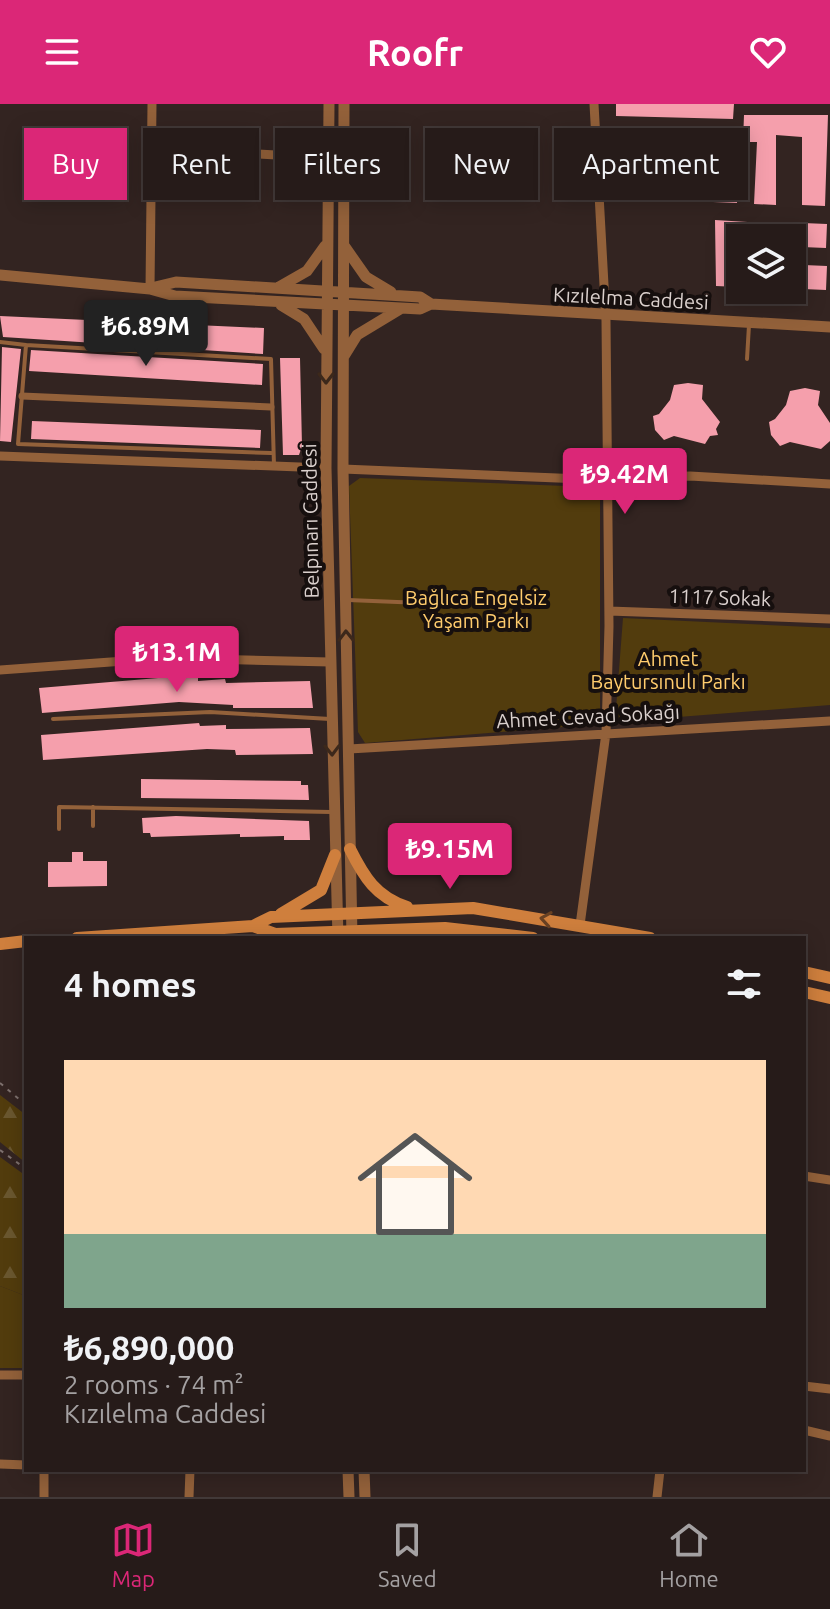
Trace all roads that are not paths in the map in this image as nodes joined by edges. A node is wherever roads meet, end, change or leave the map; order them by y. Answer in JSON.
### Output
{"nodes":[{"id":1,"x":152,"y":104,"type":"edge"},
{"id":2,"x":329,"y":104,"type":"edge"},
{"id":3,"x":344,"y":104,"type":"edge"},
{"id":4,"x":594,"y":104,"type":"edge"},
{"id":5,"x":151,"y":128,"type":"edge"},
{"id":6,"x":329,"y":128,"type":"edge"},
{"id":7,"x":150,"y":200,"type":"edge"},
{"id":8,"x":328,"y":200,"type":"edge"},
{"id":9,"x":327,"y":242,"type":"junction"},
{"id":10,"x":345,"y":246,"type":"junction"},
{"id":11,"x":0,"y":275,"type":"edge"},
{"id":12,"x":150,"y":289,"type":"junction"},
{"id":13,"x":275,"y":289,"type":"junction"},
{"id":14,"x":399,"y":296,"type":"junction"},
{"id":15,"x":325,"y":298,"type":"junction"},
{"id":16,"x":345,"y":298,"type":"junction"},
{"id":17,"x":273,"y":302,"type":"junction"},
{"id":18,"x":431,"y":304,"type":"junction"},
{"id":19,"x":402,"y":308,"type":"junction"},
{"id":20,"x":605,"y":314,"type":"junction"},
{"id":21,"x":749,"y":321,"type":"junction"},
{"id":22,"x":830,"y":327,"type":"edge"},
{"id":23,"x":0,"y":342,"type":"edge"},
{"id":24,"x":26,"y":345,"type":"junction"},
{"id":25,"x":325,"y":352,"type":"junction"},
{"id":26,"x":344,"y":357,"type":"junction"},
{"id":27,"x":747,"y":359,"type":"dead end"},
{"id":28,"x":22,"y":396,"type":"junction"},
{"id":29,"x":271,"y":407,"type":"junction"},
{"id":30,"x":271,"y":453,"type":"junction"},
{"id":31,"x":0,"y":456,"type":"edge"},
{"id":32,"x":274,"y":466,"type":"junction"},
{"id":33,"x":326,"y":468,"type":"junction"},
{"id":34,"x":343,"y":469,"type":"junction"},
{"id":35,"x":607,"y":477,"type":"junction"},
{"id":36,"x":830,"y":484,"type":"edge"},
{"id":37,"x":346,"y":600,"type":"junction"},
{"id":38,"x":422,"y":603,"type":"dead end"},
{"id":39,"x":609,"y":611,"type":"junction"},
{"id":40,"x":830,"y":619,"type":"edge"},
{"id":41,"x":330,"y":662,"type":"junction"},
{"id":42,"x":0,"y":670,"type":"edge"},
{"id":43,"x":53,"y":719,"type":"dead end"},
{"id":44,"x":332,"y":719,"type":"junction"},
{"id":45,"x":830,"y":721,"type":"edge"},
{"id":46,"x":606,"y":733,"type":"junction"},
{"id":47,"x":349,"y":749,"type":"junction"},
{"id":48,"x":93,"y":807,"type":"junction"},
{"id":49,"x":333,"y":812,"type":"junction"},
{"id":50,"x":93,"y":826,"type":"dead end"},
{"id":51,"x":59,"y":829,"type":"dead end"},
{"id":52,"x":350,"y":849,"type":"junction"},
{"id":53,"x":335,"y":855,"type":"junction"},
{"id":54,"x":414,"y":910,"type":"junction"},
{"id":55,"x":352,"y":913,"type":"junction"},
{"id":56,"x":337,"y":914,"type":"junction"},
{"id":57,"x":271,"y":917,"type":"junction"},
{"id":58,"x":580,"y":925,"type":"junction"},
{"id":59,"x":253,"y":926,"type":"junction"},
{"id":60,"x":418,"y":929,"type":"junction"},
{"id":61,"x":338,"y":934,"type":"edge"},
{"id":62,"x":352,"y":934,"type":"edge"},
{"id":63,"x":106,"y":936,"type":"edge"},
{"id":64,"x":280,"y":936,"type":"edge"},
{"id":65,"x":401,"y":936,"type":"edge"},
{"id":66,"x":520,"y":936,"type":"edge"},
{"id":67,"x":639,"y":936,"type":"edge"},
{"id":68,"x":24,"y":941,"type":"edge"},
{"id":69,"x":0,"y":944,"type":"edge"},
{"id":70,"x":806,"y":972,"type":"edge"},
{"id":71,"x":830,"y":978,"type":"edge"},
{"id":72,"x":806,"y":992,"type":"edge"},
{"id":73,"x":830,"y":998,"type":"edge"},
{"id":74,"x":806,"y":1176,"type":"edge"},
{"id":75,"x":830,"y":1180,"type":"edge"},
{"id":76,"x":0,"y":1375,"type":"edge"},
{"id":77,"x":24,"y":1375,"type":"edge"},
{"id":78,"x":806,"y":1386,"type":"edge"},
{"id":79,"x":830,"y":1389,"type":"edge"},
{"id":80,"x":806,"y":1430,"type":"edge"},
{"id":81,"x":830,"y":1436,"type":"edge"},
{"id":82,"x":0,"y":1464,"type":"edge"},
{"id":83,"x":24,"y":1465,"type":"edge"},
{"id":84,"x":44,"y":1472,"type":"edge"},
{"id":85,"x":190,"y":1472,"type":"edge"},
{"id":86,"x":348,"y":1472,"type":"edge"},
{"id":87,"x":364,"y":1472,"type":"edge"},
{"id":88,"x":660,"y":1472,"type":"edge"},
{"id":89,"x":44,"y":1497,"type":"edge"},
{"id":90,"x":189,"y":1497,"type":"edge"},
{"id":91,"x":349,"y":1497,"type":"edge"},
{"id":92,"x":365,"y":1497,"type":"edge"},
{"id":93,"x":657,"y":1497,"type":"edge"}],
"edges":[{"from":1,"to":5,"type":"street"},
{"from":2,"to":6,"type":"street","name":"Belpınarı Caddesi"},
{"from":3,"to":10,"type":"street","name":"Belpınarı Caddesi"},
{"from":4,"to":20,"type":"street"},
{"from":7,"to":12,"type":"street"},
{"from":8,"to":9,"type":"street","name":"Belpınarı Caddesi"},
{"from":9,"to":13,"type":"street"},
{"from":9,"to":15,"type":"street","name":"Belpınarı Caddesi"},
{"from":10,"to":14,"type":"street"},
{"from":10,"to":16,"type":"street","name":"Belpınarı Caddesi"},
{"from":11,"to":12,"type":"street","name":"Kızılelma Caddesi"},
{"from":12,"to":13,"type":"street","name":"Kızılelma Caddesi"},
{"from":12,"to":17,"type":"street","name":"Kızılelma Caddesi"},
{"from":13,"to":15,"type":"street","name":"Kızılelma Caddesi"},
{"from":14,"to":16,"type":"street","name":"Kızılelma Caddesi"},
{"from":14,"to":18,"type":"street","name":"Kızılelma Caddesi"},
{"from":15,"to":16,"type":"street","name":"Kızılelma Caddesi"},
{"from":15,"to":17,"type":"street","name":"Kızılelma Caddesi"},
{"from":15,"to":25,"type":"street","name":"Belpınarı Caddesi"},
{"from":16,"to":19,"type":"street","name":"Kızılelma Caddesi"},
{"from":16,"to":26,"type":"street","name":"Belpınarı Caddesi"},
{"from":17,"to":25,"type":"street"},
{"from":18,"to":19,"type":"street","name":"Kızılelma Caddesi"},
{"from":18,"to":20,"type":"street","name":"Kızılelma Caddesi"},
{"from":19,"to":26,"type":"street"},
{"from":20,"to":21,"type":"street","name":"Kızılelma Caddesi"},
{"from":20,"to":35,"type":"street"},
{"from":21,"to":22,"type":"street","name":"Kızılelma Caddesi"},
{"from":21,"to":27,"type":"lane"},
{"from":23,"to":24,"type":"lane"},
{"from":24,"to":28,"type":"lane"},
{"from":24,"to":29,"type":"lane"},
{"from":25,"to":33,"type":"street","name":"Belpınarı Caddesi","one_way":true},
{"from":26,"to":34,"type":"street","name":"Belpınarı Caddesi"},
{"from":28,"to":29,"type":"street"},
{"from":28,"to":30,"type":"lane"},
{"from":29,"to":30,"type":"lane"},
{"from":30,"to":32,"type":"lane"},
{"from":31,"to":32,"type":"street"},
{"from":32,"to":33,"type":"street"},
{"from":33,"to":41,"type":"street","name":"Belpınarı Caddesi"},
{"from":34,"to":35,"type":"street"},
{"from":34,"to":37,"type":"street","name":"Belpınarı Caddesi"},
{"from":35,"to":36,"type":"street"},
{"from":35,"to":39,"type":"street"},
{"from":37,"to":38,"type":"lane"},
{"from":47,"to":37,"type":"street","name":"Belpınarı Caddesi","one_way":true},
{"from":39,"to":40,"type":"street","name":"1117 Sokak"},
{"from":39,"to":46,"type":"street"},
{"from":41,"to":42,"type":"street"},
{"from":41,"to":44,"type":"street","name":"Belpınarı Caddesi"},
{"from":43,"to":44,"type":"lane"},
{"from":44,"to":49,"type":"street","name":"Belpınarı Caddesi","one_way":true},
{"from":45,"to":46,"type":"street","name":"Ahmet Cevad Sokağı"},
{"from":46,"to":47,"type":"street","name":"Ahmet Cevad Sokağı"},
{"from":46,"to":58,"type":"street"},
{"from":47,"to":52,"type":"street","name":"Belpınarı Caddesi"},
{"from":48,"to":49,"type":"lane"},
{"from":48,"to":50,"type":"lane"},
{"from":48,"to":51,"type":"lane"},
{"from":49,"to":53,"type":"street","name":"Belpınarı Caddesi"},
{"from":52,"to":54,"type":"main road"},
{"from":52,"to":55,"type":"street","name":"Belpınarı Caddesi"},
{"from":53,"to":56,"type":"street","name":"Belpınarı Caddesi"},
{"from":53,"to":57,"type":"main road"},
{"from":54,"to":55,"type":"main road"},
{"from":58,"to":54,"type":"main road","one_way":true},
{"from":55,"to":56,"type":"main road"},
{"from":55,"to":62,"type":"street","name":"Belpınarı Caddesi"},
{"from":56,"to":57,"type":"main road"},
{"from":56,"to":61,"type":"street","name":"Belpınarı Caddesi"},
{"from":57,"to":59,"type":"main road"},
{"from":58,"to":67,"type":"main road"},
{"from":59,"to":63,"type":"main road"},
{"from":59,"to":64,"type":"main road"},
{"from":60,"to":62,"type":"main road"},
{"from":60,"to":65,"type":"main road"},
{"from":60,"to":66,"type":"main road"},
{"from":61,"to":62,"type":"main road"},
{"from":61,"to":64,"type":"main road"},
{"from":68,"to":69,"type":"main road"},
{"from":70,"to":71,"type":"main road"},
{"from":72,"to":73,"type":"main road"},
{"from":74,"to":75,"type":"street"},
{"from":76,"to":77,"type":"street"},
{"from":78,"to":79,"type":"street"},
{"from":80,"to":81,"type":"street"},
{"from":82,"to":83,"type":"street"},
{"from":84,"to":89,"type":"street"},
{"from":85,"to":90,"type":"street"},
{"from":86,"to":91,"type":"street"},
{"from":87,"to":92,"type":"street"},
{"from":88,"to":93,"type":"street"}]}
